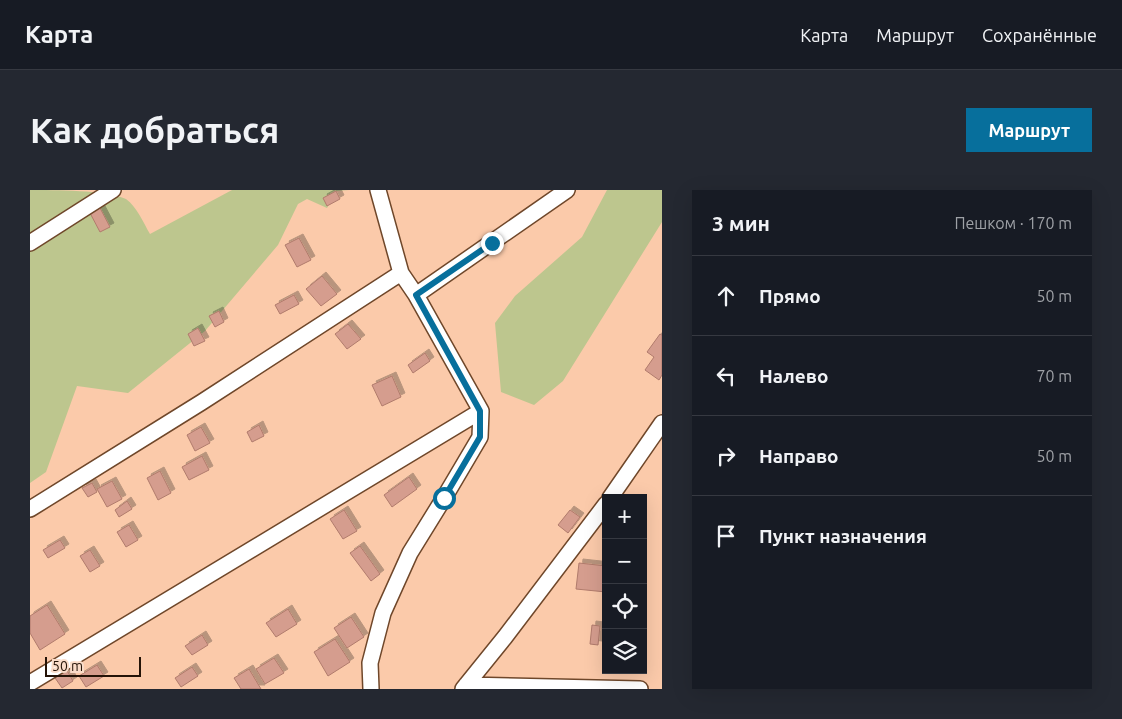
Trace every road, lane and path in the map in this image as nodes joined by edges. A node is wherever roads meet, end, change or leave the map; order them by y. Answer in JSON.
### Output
{"nodes":[{"id":1,"x":114,"y":190,"type":"edge"},
{"id":2,"x":378,"y":190,"type":"edge"},
{"id":3,"x":567,"y":190,"type":"edge"},
{"id":4,"x":30,"y":243,"type":"edge"},
{"id":5,"x":401,"y":273,"type":"junction"},
{"id":6,"x":416,"y":295,"type":"junction"},
{"id":7,"x":480,"y":411,"type":"junction"},
{"id":8,"x":662,"y":423,"type":"edge"},
{"id":9,"x":613,"y":494,"type":"edge"},
{"id":10,"x":30,"y":509,"type":"edge"},
{"id":11,"x":602,"y":509,"type":"edge"},
{"id":12,"x":30,"y":683,"type":"edge"},
{"id":13,"x":465,"y":687,"type":"edge"},
{"id":14,"x":371,"y":689,"type":"edge"},
{"id":15,"x":640,"y":689,"type":"edge"}],
"edges":[{"from":1,"to":4,"type":"street"},
{"from":2,"to":5,"type":"street"},
{"from":3,"to":6,"type":"street"},
{"from":5,"to":6,"type":"street"},
{"from":5,"to":10,"type":"street"},
{"from":6,"to":7,"type":"street"},
{"from":7,"to":12,"type":"street"},
{"from":7,"to":14,"type":"street"},
{"from":8,"to":9,"type":"street"},
{"from":11,"to":13,"type":"street"},
{"from":13,"to":15,"type":"street"}]}
